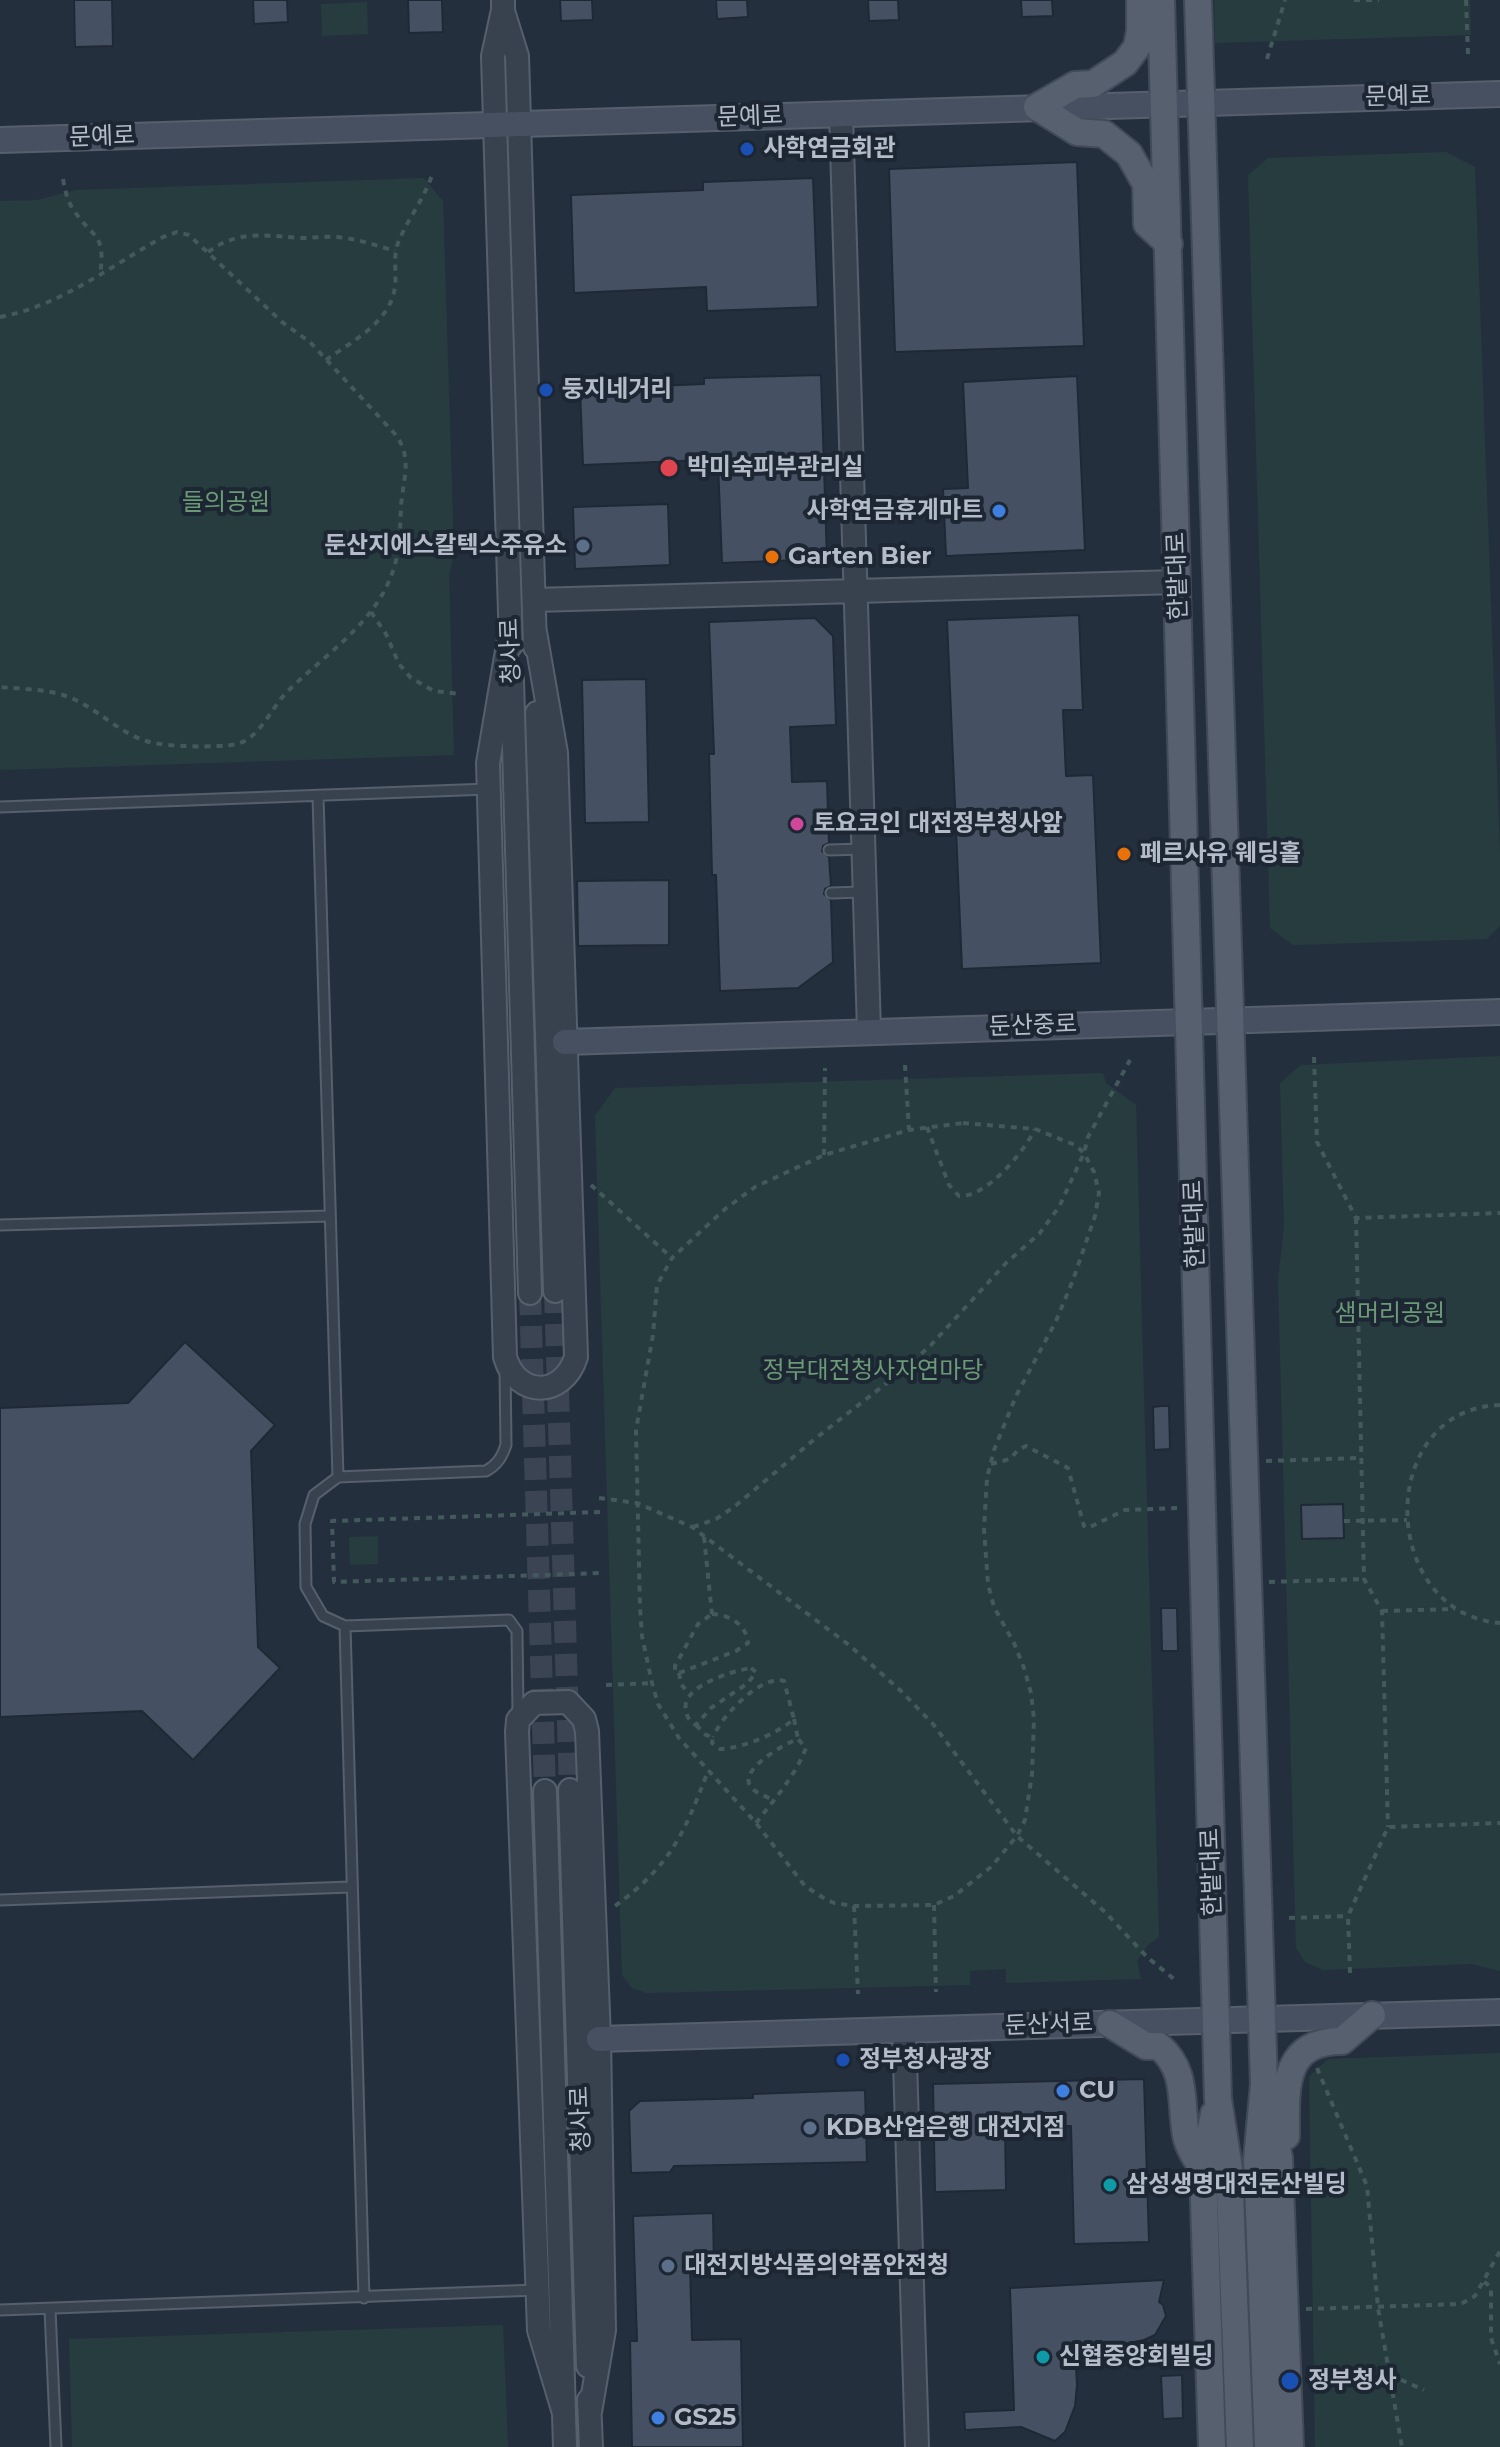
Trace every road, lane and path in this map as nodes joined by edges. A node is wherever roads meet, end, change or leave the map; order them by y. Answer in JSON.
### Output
{"nodes":[{"id":1,"x":1140,"y":0,"type":"edge"},
{"id":2,"x":1161,"y":0,"type":"edge"},
{"id":3,"x":1198,"y":0,"type":"edge"},
{"id":4,"x":1285,"y":0,"type":"edge"},
{"id":5,"x":1354,"y":0,"type":"edge"},
{"id":6,"x":1379,"y":0,"type":"edge"},
{"id":7,"x":1466,"y":0,"type":"edge"},
{"id":8,"x":503,"y":5,"type":"edge"},
{"id":9,"x":1468,"y":54,"type":"dead end"},
{"id":10,"x":1267,"y":59,"type":"dead end"},
{"id":11,"x":1500,"y":94,"type":"edge"},
{"id":12,"x":1202,"y":102,"type":"junction"},
{"id":13,"x":1165,"y":103,"type":"junction"},
{"id":14,"x":1037,"y":107,"type":"junction"},
{"id":15,"x":841,"y":114,"type":"junction"},
{"id":16,"x":507,"y":125,"type":"junction"},
{"id":17,"x":0,"y":140,"type":"edge"},
{"id":18,"x":433,"y":172,"type":"dead end"},
{"id":19,"x":63,"y":179,"type":"dead end"},
{"id":20,"x":1169,"y":244,"type":"junction"},
{"id":21,"x":395,"y":251,"type":"junction"},
{"id":22,"x":208,"y":253,"type":"junction"},
{"id":23,"x":100,"y":275,"type":"junction"},
{"id":24,"x":0,"y":317,"type":"edge"},
{"id":25,"x":326,"y":360,"type":"junction"},
{"id":26,"x":1178,"y":582,"type":"junction"},
{"id":27,"x":856,"y":591,"type":"junction"},
{"id":28,"x":534,"y":600,"type":"junction"},
{"id":29,"x":371,"y":612,"type":"junction"},
{"id":30,"x":535,"y":632,"type":"junction"},
{"id":31,"x":510,"y":633,"type":"junction"},
{"id":32,"x":0,"y":687,"type":"edge"},
{"id":33,"x":461,"y":694,"type":"dead end"},
{"id":34,"x":489,"y":789,"type":"junction"},
{"id":35,"x":318,"y":796,"type":"junction"},
{"id":36,"x":0,"y":807,"type":"edge"},
{"id":37,"x":863,"y":849,"type":"junction"},
{"id":38,"x":829,"y":850,"type":"dead end"},
{"id":39,"x":864,"y":892,"type":"junction"},
{"id":40,"x":831,"y":893,"type":"dead end"},
{"id":41,"x":1500,"y":1012,"type":"edge"},
{"id":42,"x":1231,"y":1021,"type":"junction"},
{"id":43,"x":1189,"y":1022,"type":"junction"},
{"id":44,"x":869,"y":1031,"type":"junction"},
{"id":45,"x":565,"y":1042,"type":"junction"},
{"id":46,"x":1314,"y":1057,"type":"dead end"},
{"id":47,"x":1130,"y":1060,"type":"dead end"},
{"id":48,"x":905,"y":1065,"type":"dead end"},
{"id":49,"x":825,"y":1068,"type":"dead end"},
{"id":50,"x":927,"y":1127,"type":"junction"},
{"id":51,"x":1035,"y":1129,"type":"junction"},
{"id":52,"x":909,"y":1130,"type":"junction"},
{"id":53,"x":1084,"y":1153,"type":"junction"},
{"id":54,"x":824,"y":1155,"type":"junction"},
{"id":55,"x":590,"y":1184,"type":"dead end"},
{"id":56,"x":1500,"y":1213,"type":"edge"},
{"id":57,"x":330,"y":1216,"type":"junction"},
{"id":58,"x":1356,"y":1218,"type":"junction"},
{"id":59,"x":0,"y":1225,"type":"edge"},
{"id":60,"x":672,"y":1258,"type":"junction"},
{"id":61,"x":555,"y":1291,"type":"tunnel mouth"},
{"id":62,"x":530,"y":1293,"type":"tunnel mouth"},
{"id":63,"x":505,"y":1357,"type":"junction"},
{"id":64,"x":1500,"y":1405,"type":"edge"},
{"id":65,"x":816,"y":1438,"type":"junction"},
{"id":66,"x":825,"y":1439,"type":"dead end"},
{"id":67,"x":1360,"y":1458,"type":"junction"},
{"id":68,"x":1266,"y":1461,"type":"dead end"},
{"id":69,"x":991,"y":1464,"type":"junction"},
{"id":70,"x":338,"y":1477,"type":"junction"},
{"id":71,"x":599,"y":1498,"type":"dead end"},
{"id":72,"x":637,"y":1503,"type":"junction"},
{"id":73,"x":1177,"y":1508,"type":"dead end"},
{"id":74,"x":600,"y":1512,"type":"dead end"},
{"id":75,"x":1407,"y":1520,"type":"junction"},
{"id":76,"x":1344,"y":1521,"type":"dead end"},
{"id":77,"x":1362,"y":1521,"type":"junction"},
{"id":78,"x":692,"y":1527,"type":"junction"},
{"id":79,"x":703,"y":1535,"type":"junction"},
{"id":80,"x":601,"y":1573,"type":"dead end"},
{"id":81,"x":1364,"y":1579,"type":"junction"},
{"id":82,"x":1269,"y":1582,"type":"dead end"},
{"id":83,"x":1455,"y":1609,"type":"junction"},
{"id":84,"x":1382,"y":1611,"type":"junction"},
{"id":85,"x":712,"y":1614,"type":"junction"},
{"id":86,"x":1500,"y":1623,"type":"edge"},
{"id":87,"x":345,"y":1626,"type":"junction"},
{"id":88,"x":679,"y":1673,"type":"junction"},
{"id":89,"x":652,"y":1683,"type":"junction"},
{"id":90,"x":606,"y":1685,"type":"dead end"},
{"id":91,"x":689,"y":1694,"type":"junction"},
{"id":92,"x":794,"y":1719,"type":"junction"},
{"id":93,"x":696,"y":1725,"type":"junction"},
{"id":94,"x":517,"y":1732,"type":"junction"},
{"id":95,"x":713,"y":1737,"type":"junction"},
{"id":96,"x":798,"y":1739,"type":"junction"},
{"id":97,"x":708,"y":1771,"type":"junction"},
{"id":98,"x":570,"y":1790,"type":"tunnel mouth"},
{"id":99,"x":545,"y":1791,"type":"tunnel mouth"},
{"id":100,"x":774,"y":1800,"type":"junction"},
{"id":101,"x":756,"y":1823,"type":"junction"},
{"id":102,"x":1500,"y":1823,"type":"edge"},
{"id":103,"x":1388,"y":1827,"type":"junction"},
{"id":104,"x":1017,"y":1836,"type":"junction"},
{"id":105,"x":350,"y":1887,"type":"junction"},
{"id":106,"x":0,"y":1900,"type":"edge"},
{"id":107,"x":934,"y":1905,"type":"junction"},
{"id":108,"x":615,"y":1906,"type":"dead end"},
{"id":109,"x":854,"y":1906,"type":"junction"},
{"id":110,"x":1348,"y":1916,"type":"junction"},
{"id":111,"x":1289,"y":1918,"type":"dead end"},
{"id":112,"x":1350,"y":1973,"type":"dead end"},
{"id":113,"x":1174,"y":1979,"type":"dead end"},
{"id":114,"x":936,"y":1992,"type":"dead end"},
{"id":115,"x":858,"y":1994,"type":"dead end"},
{"id":116,"x":1500,"y":2012,"type":"edge"},
{"id":117,"x":1372,"y":2015,"type":"junction"},
{"id":118,"x":1262,"y":2019,"type":"junction"},
{"id":119,"x":1216,"y":2020,"type":"junction"},
{"id":120,"x":1110,"y":2024,"type":"junction"},
{"id":121,"x":904,"y":2029,"type":"junction"},
{"id":122,"x":599,"y":2039,"type":"junction"},
{"id":123,"x":1315,"y":2062,"type":"dead end"},
{"id":124,"x":1264,"y":2084,"type":"junction"},
{"id":125,"x":1218,"y":2099,"type":"junction"},
{"id":126,"x":1279,"y":2158,"type":"junction"},
{"id":127,"x":1203,"y":2170,"type":"junction"},
{"id":128,"x":1500,"y":2251,"type":"edge"},
{"id":129,"x":1484,"y":2282,"type":"junction"},
{"id":130,"x":537,"y":2290,"type":"junction"},
{"id":131,"x":364,"y":2298,"type":"junction"},
{"id":132,"x":1378,"y":2308,"type":"junction"},
{"id":133,"x":50,"y":2309,"type":"junction"},
{"id":134,"x":1306,"y":2309,"type":"dead end"},
{"id":135,"x":0,"y":2310,"type":"edge"},
{"id":136,"x":1500,"y":2364,"type":"edge"},
{"id":137,"x":1389,"y":2375,"type":"junction"},
{"id":138,"x":1424,"y":2390,"type":"dead end"},
{"id":139,"x":590,"y":2412,"type":"junction"},
{"id":140,"x":564,"y":2413,"type":"junction"},
{"id":141,"x":56,"y":2447,"type":"edge"},
{"id":142,"x":565,"y":2447,"type":"edge"},
{"id":143,"x":591,"y":2447,"type":"edge"},
{"id":144,"x":917,"y":2447,"type":"edge"},
{"id":145,"x":1212,"y":2447,"type":"edge"},
{"id":146,"x":1240,"y":2447,"type":"edge"},
{"id":147,"x":1268,"y":2447,"type":"edge"},
{"id":148,"x":1290,"y":2447,"type":"edge"},
{"id":149,"x":1402,"y":2447,"type":"edge"}],
"edges":[{"from":1,"to":14,"type":"main road"},
{"from":2,"to":13,"type":"main road","name":"한밭대로"},
{"from":3,"to":12,"type":"main road","name":"한밭대로"},
{"from":4,"to":10,"type":"path"},
{"from":5,"to":6,"type":"path"},
{"from":7,"to":9,"type":"path"},
{"from":8,"to":16,"type":"street","name":"청사로"},
{"from":11,"to":12,"type":"main road","name":"문예로"},
{"from":12,"to":13,"type":"main road","name":"문예로"},
{"from":12,"to":42,"type":"main road","name":"한밭대로"},
{"from":13,"to":14,"type":"main road","name":"문예로"},
{"from":13,"to":20,"type":"main road","name":"한밭대로"},
{"from":14,"to":15,"type":"main road","name":"문예로"},
{"from":14,"to":20,"type":"main road"},
{"from":15,"to":16,"type":"main road","name":"문예로"},
{"from":15,"to":27,"type":"street"},
{"from":16,"to":17,"type":"main road","name":"문예로"},
{"from":16,"to":28,"type":"street","name":"청사로"},
{"from":16,"to":31,"type":"street","name":"청사로"},
{"from":18,"to":21,"type":"path"},
{"from":19,"to":23,"type":"path"},
{"from":20,"to":26,"type":"main road","name":"한밭대로"},
{"from":21,"to":22,"type":"path"},
{"from":21,"to":25,"type":"path"},
{"from":22,"to":23,"type":"path"},
{"from":22,"to":25,"type":"path"},
{"from":23,"to":24,"type":"path"},
{"from":25,"to":29,"type":"path"},
{"from":26,"to":27,"type":"street"},
{"from":26,"to":43,"type":"main road","name":"한밭대로"},
{"from":27,"to":28,"type":"street"},
{"from":27,"to":37,"type":"street"},
{"from":28,"to":30,"type":"street","name":"청사로"},
{"from":29,"to":32,"type":"path"},
{"from":29,"to":33,"type":"path"},
{"from":30,"to":45,"type":"street"},
{"from":30,"to":61,"type":"street","name":"청사로"},
{"from":31,"to":34,"type":"street"},
{"from":31,"to":62,"type":"street","name":"청사로"},
{"from":34,"to":35,"type":"lane"},
{"from":34,"to":63,"type":"street"},
{"from":35,"to":36,"type":"lane"},
{"from":35,"to":57,"type":"lane"},
{"from":37,"to":38,"type":"lane"},
{"from":37,"to":39,"type":"street"},
{"from":39,"to":40,"type":"lane"},
{"from":39,"to":44,"type":"street"},
{"from":41,"to":42,"type":"main road","name":"둔산중로"},
{"from":42,"to":43,"type":"main road","name":"둔산중로"},
{"from":42,"to":118,"type":"main road","name":"한밭대로"},
{"from":43,"to":44,"type":"main road","name":"둔산중로"},
{"from":43,"to":119,"type":"main road","name":"한밭대로"},
{"from":44,"to":45,"type":"main road","name":"둔산중로"},
{"from":45,"to":63,"type":"street"},
{"from":46,"to":58,"type":"path"},
{"from":47,"to":53,"type":"path"},
{"from":48,"to":52,"type":"path"},
{"from":49,"to":54,"type":"path"},
{"from":50,"to":51,"type":"path"},
{"from":50,"to":51,"type":"path"},
{"from":50,"to":52,"type":"path"},
{"from":51,"to":53,"type":"path"},
{"from":52,"to":54,"type":"path"},
{"from":53,"to":65,"type":"path"},
{"from":53,"to":69,"type":"path"},
{"from":54,"to":60,"type":"path"},
{"from":55,"to":60,"type":"path"},
{"from":56,"to":58,"type":"path"},
{"from":57,"to":59,"type":"lane"},
{"from":57,"to":70,"type":"lane"},
{"from":58,"to":67,"type":"path"},
{"from":60,"to":72,"type":"path"},
{"from":63,"to":70,"type":"lane"},
{"from":64,"to":75,"type":"path"},
{"from":65,"to":66,"type":"path"},
{"from":65,"to":78,"type":"path"},
{"from":67,"to":68,"type":"path"},
{"from":67,"to":77,"type":"path"},
{"from":69,"to":73,"type":"path"},
{"from":69,"to":104,"type":"path"},
{"from":70,"to":87,"type":"lane"},
{"from":71,"to":72,"type":"path"},
{"from":72,"to":78,"type":"path"},
{"from":72,"to":89,"type":"path"},
{"from":74,"to":80,"type":"path"},
{"from":75,"to":77,"type":"path"},
{"from":75,"to":83,"type":"path"},
{"from":76,"to":77,"type":"path"},
{"from":77,"to":81,"type":"path"},
{"from":78,"to":79,"type":"path"},
{"from":79,"to":85,"type":"path"},
{"from":79,"to":104,"type":"path"},
{"from":81,"to":82,"type":"path"},
{"from":81,"to":84,"type":"path"},
{"from":83,"to":84,"type":"path"},
{"from":83,"to":86,"type":"path"},
{"from":84,"to":103,"type":"path"},
{"from":85,"to":88,"type":"path"},
{"from":85,"to":88,"type":"path"},
{"from":87,"to":94,"type":"lane"},
{"from":87,"to":105,"type":"lane"},
{"from":88,"to":91,"type":"path"},
{"from":89,"to":90,"type":"path"},
{"from":89,"to":97,"type":"path"},
{"from":91,"to":93,"type":"path"},
{"from":91,"to":93,"type":"path"},
{"from":92,"to":95,"type":"path"},
{"from":92,"to":95,"type":"path"},
{"from":92,"to":96,"type":"path"},
{"from":93,"to":95,"type":"path"},
{"from":94,"to":122,"type":"street"},
{"from":94,"to":130,"type":"street"},
{"from":96,"to":100,"type":"path"},
{"from":96,"to":100,"type":"path"},
{"from":97,"to":101,"type":"path"},
{"from":97,"to":108,"type":"path"},
{"from":98,"to":139,"type":"street","name":"청사로"},
{"from":99,"to":140,"type":"street","name":"청사로"},
{"from":100,"to":101,"type":"path"},
{"from":101,"to":109,"type":"path"},
{"from":102,"to":103,"type":"path"},
{"from":103,"to":110,"type":"path"},
{"from":104,"to":107,"type":"path"},
{"from":104,"to":113,"type":"path"},
{"from":105,"to":106,"type":"lane"},
{"from":105,"to":131,"type":"lane"},
{"from":107,"to":109,"type":"path"},
{"from":107,"to":114,"type":"path"},
{"from":109,"to":115,"type":"path"},
{"from":110,"to":111,"type":"path"},
{"from":110,"to":112,"type":"path"},
{"from":116,"to":117,"type":"main road","name":"둔산서로"},
{"from":117,"to":118,"type":"main road","name":"둔산서로"},
{"from":117,"to":126,"type":"main road"},
{"from":118,"to":119,"type":"main road","name":"둔산서로"},
{"from":118,"to":124,"type":"main road","name":"한밭대로"},
{"from":119,"to":120,"type":"main road","name":"둔산서로"},
{"from":119,"to":125,"type":"main road","name":"한밭대로"},
{"from":120,"to":121,"type":"main road","name":"둔산서로"},
{"from":120,"to":127,"type":"main road"},
{"from":121,"to":122,"type":"main road","name":"둔산서로"},
{"from":121,"to":144,"type":"street"},
{"from":122,"to":139,"type":"street"},
{"from":123,"to":132,"type":"path"},
{"from":124,"to":126,"type":"main road"},
{"from":124,"to":147,"type":"main road","name":"한밭대로"},
{"from":125,"to":127,"type":"main road"},
{"from":125,"to":146,"type":"main road","name":"한밭대로"},
{"from":126,"to":148,"type":"main road"},
{"from":127,"to":145,"type":"main road"},
{"from":128,"to":129,"type":"path"},
{"from":129,"to":132,"type":"path"},
{"from":129,"to":136,"type":"path"},
{"from":130,"to":131,"type":"lane"},
{"from":130,"to":140,"type":"street"},
{"from":131,"to":133,"type":"lane"},
{"from":132,"to":134,"type":"path"},
{"from":132,"to":137,"type":"path"},
{"from":133,"to":135,"type":"lane"},
{"from":133,"to":141,"type":"lane"},
{"from":137,"to":138,"type":"path"},
{"from":137,"to":149,"type":"path"},
{"from":139,"to":143,"type":"street","name":"청사로"},
{"from":140,"to":142,"type":"street","name":"청사로"}]}
